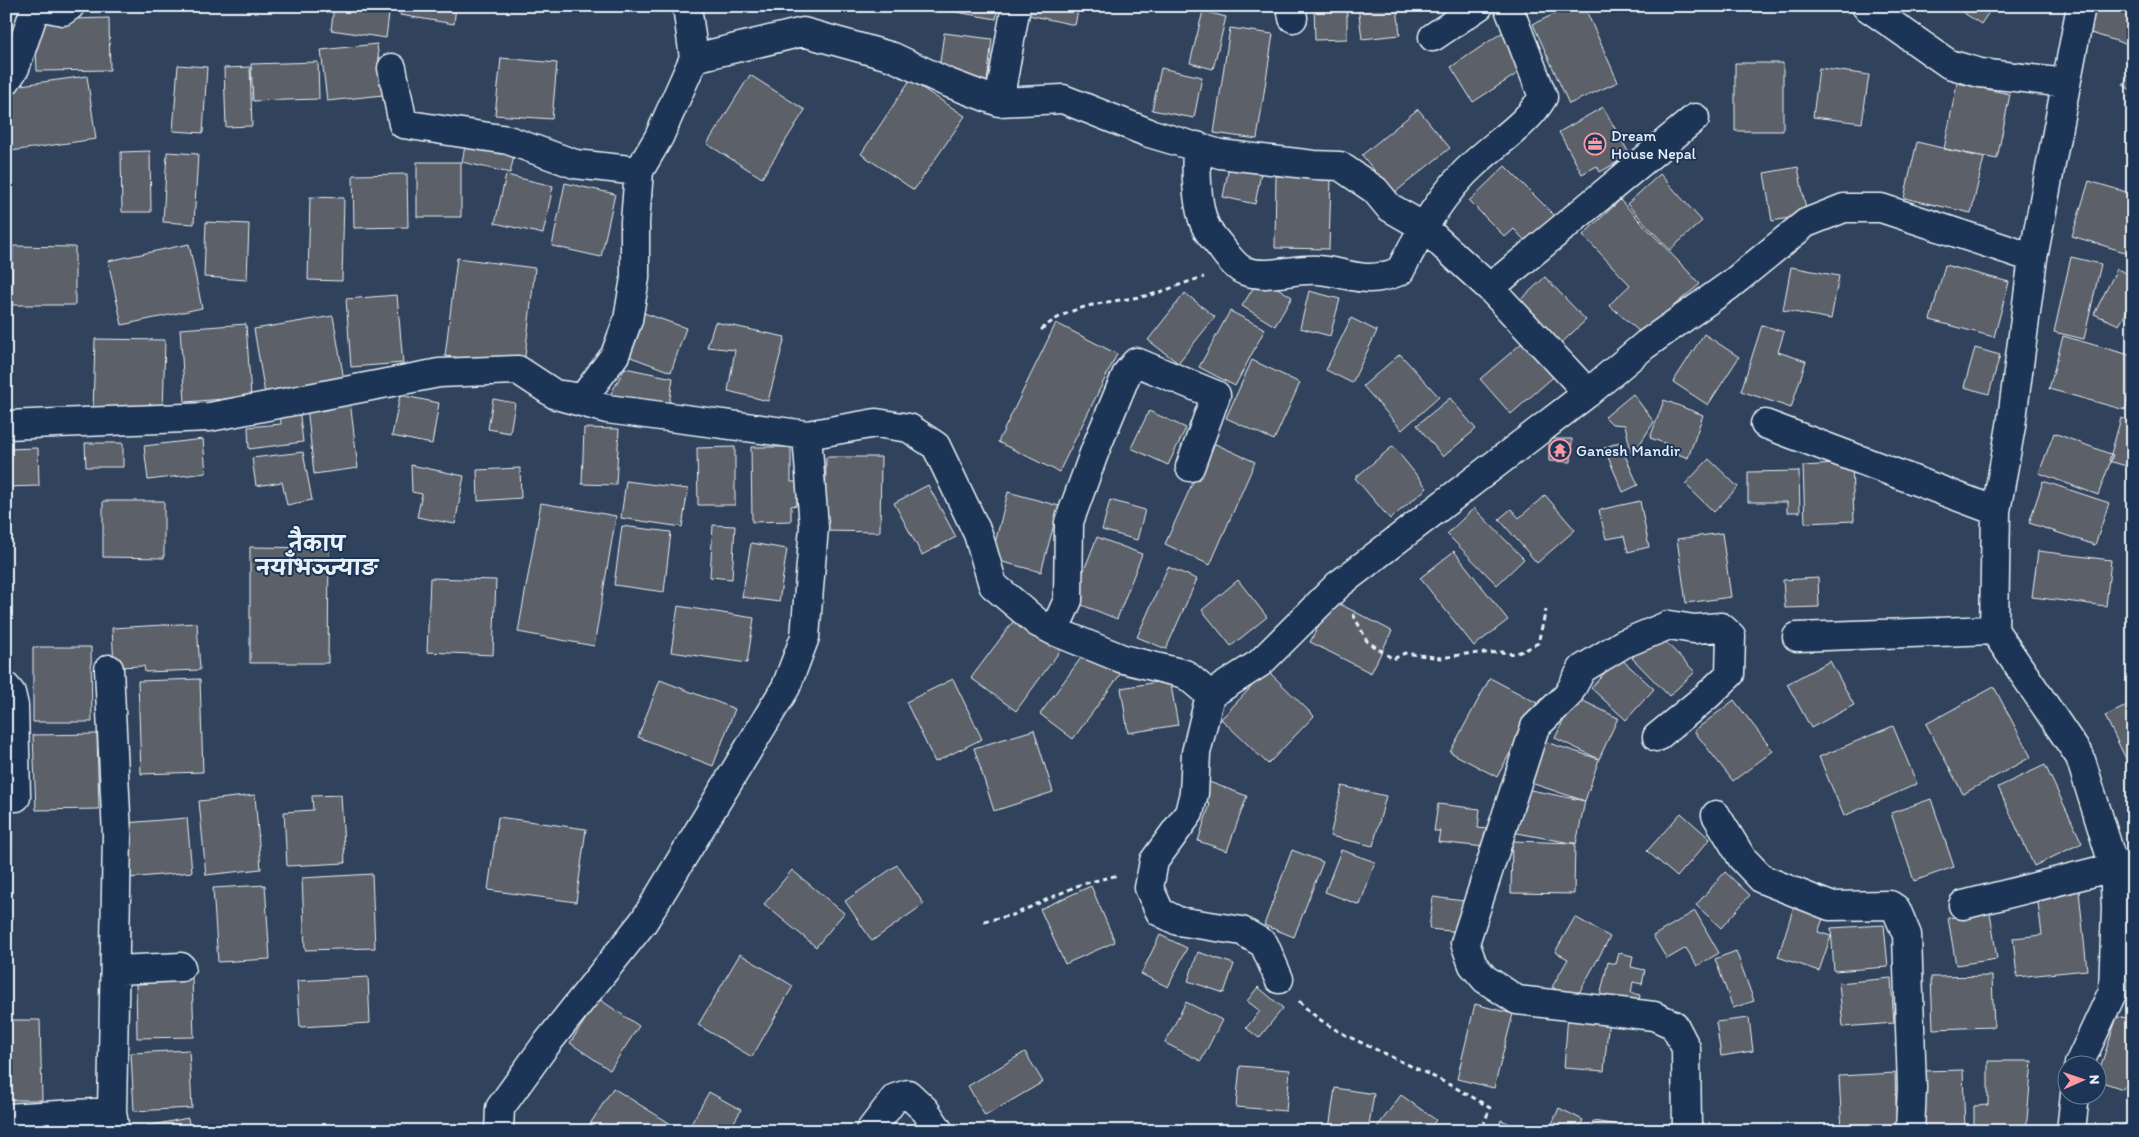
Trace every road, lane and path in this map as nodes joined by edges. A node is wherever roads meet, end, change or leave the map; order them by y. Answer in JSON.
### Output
{"nodes":[{"id":1,"x":37,"y":6,"type":"edge"},
{"id":2,"x":70,"y":6,"type":"edge"},
{"id":3,"x":687,"y":6,"type":"edge"},
{"id":4,"x":1016,"y":6,"type":"edge"},
{"id":5,"x":1479,"y":6,"type":"edge"},
{"id":6,"x":1508,"y":6,"type":"edge"},
{"id":7,"x":1866,"y":6,"type":"edge"},
{"id":8,"x":2080,"y":6,"type":"edge"},
{"id":9,"x":1433,"y":37,"type":"dead end"},
{"id":10,"x":694,"y":58,"type":"junction"},
{"id":11,"x":392,"y":68,"type":"dead end"},
{"id":12,"x":6,"y":81,"type":"edge"},
{"id":13,"x":2066,"y":83,"type":"junction"},
{"id":14,"x":999,"y":102,"type":"junction"},
{"id":15,"x":1695,"y":118,"type":"dead end"},
{"id":16,"x":1198,"y":146,"type":"junction"},
{"id":17,"x":640,"y":171,"type":"junction"},
{"id":18,"x":1422,"y":226,"type":"junction"},
{"id":19,"x":2032,"y":258,"type":"junction"},
{"id":20,"x":1237,"y":265,"type":"junction"},
{"id":21,"x":1490,"y":288,"type":"junction"},
{"id":22,"x":1041,"y":330,"type":"dead end"},
{"id":23,"x":1588,"y":393,"type":"junction"},
{"id":24,"x":556,"y":395,"type":"junction"},
{"id":25,"x":1765,"y":424,"type":"dead end"},
{"id":26,"x":6,"y":425,"type":"edge"},
{"id":27,"x":807,"y":435,"type":"junction"},
{"id":28,"x":1190,"y":467,"type":"dead end"},
{"id":29,"x":1996,"y":510,"type":"junction"},
{"id":30,"x":1338,"y":585,"type":"junction"},
{"id":31,"x":1546,"y":610,"type":"dead end"},
{"id":32,"x":1994,"y":630,"type":"junction"},
{"id":33,"x":1054,"y":631,"type":"junction"},
{"id":34,"x":1798,"y":637,"type":"dead end"},
{"id":35,"x":109,"y":670,"type":"dead end"},
{"id":36,"x":6,"y":687,"type":"edge"},
{"id":37,"x":1210,"y":695,"type":"junction"},
{"id":38,"x":1656,"y":737,"type":"dead end"},
{"id":39,"x":16,"y":796,"type":"dead end"},
{"id":40,"x":1716,"y":815,"type":"dead end"},
{"id":41,"x":2114,"y":867,"type":"junction"},
{"id":42,"x":1153,"y":868,"type":"junction"},
{"id":43,"x":1963,"y":905,"type":"dead end"},
{"id":44,"x":984,"y":921,"type":"dead end"},
{"id":45,"x":181,"y":967,"type":"dead end"},
{"id":46,"x":116,"y":970,"type":"junction"},
{"id":47,"x":1279,"y":979,"type":"joint"},
{"id":48,"x":2123,"y":989,"type":"edge"},
{"id":49,"x":2085,"y":1054,"type":"edge"},
{"id":50,"x":2074,"y":1104,"type":"edge"},
{"id":51,"x":6,"y":1118,"type":"edge"},
{"id":52,"x":113,"y":1121,"type":"edge"},
{"id":53,"x":498,"y":1131,"type":"edge"},
{"id":54,"x":870,"y":1131,"type":"edge"},
{"id":55,"x":939,"y":1131,"type":"edge"},
{"id":56,"x":1482,"y":1131,"type":"edge"},
{"id":57,"x":1687,"y":1131,"type":"edge"},
{"id":58,"x":1910,"y":1131,"type":"edge"},
{"id":59,"x":2071,"y":1131,"type":"edge"}],
"edges":[{"from":1,"to":2,"type":"street"},
{"from":1,"to":12,"type":"street"},
{"from":3,"to":10,"type":"street"},
{"from":4,"to":14,"type":"street"},
{"from":5,"to":9,"type":"street"},
{"from":6,"to":18,"type":"street"},
{"from":7,"to":13,"type":"street"},
{"from":8,"to":13,"type":"street"},
{"from":10,"to":14,"type":"street"},
{"from":10,"to":17,"type":"street"},
{"from":11,"to":17,"type":"street"},
{"from":13,"to":19,"type":"street"},
{"from":14,"to":16,"type":"street"},
{"from":15,"to":21,"type":"street"},
{"from":16,"to":18,"type":"street"},
{"from":16,"to":20,"type":"street"},
{"from":17,"to":24,"type":"street"},
{"from":18,"to":20,"type":"street"},
{"from":18,"to":21,"type":"street"},
{"from":19,"to":23,"type":"street"},
{"from":19,"to":29,"type":"street"},
{"from":20,"to":22,"type":"path"},
{"from":21,"to":23,"type":"street"},
{"from":23,"to":30,"type":"street"},
{"from":24,"to":26,"type":"street"},
{"from":24,"to":27,"type":"street"},
{"from":25,"to":29,"type":"street"},
{"from":27,"to":33,"type":"street"},
{"from":27,"to":53,"type":"street"},
{"from":28,"to":33,"type":"street"},
{"from":29,"to":32,"type":"street"},
{"from":30,"to":31,"type":"path"},
{"from":30,"to":37,"type":"street"},
{"from":32,"to":34,"type":"street"},
{"from":32,"to":41,"type":"street"},
{"from":33,"to":37,"type":"street"},
{"from":35,"to":46,"type":"street"},
{"from":36,"to":39,"type":"street"},
{"from":37,"to":42,"type":"street"},
{"from":38,"to":57,"type":"street"},
{"from":40,"to":58,"type":"street"},
{"from":41,"to":43,"type":"street"},
{"from":41,"to":48,"type":"street"},
{"from":42,"to":44,"type":"path"},
{"from":42,"to":47,"type":"street"},
{"from":45,"to":46,"type":"street"},
{"from":46,"to":52,"type":"street"},
{"from":47,"to":56,"type":"path"},
{"from":48,"to":49,"type":"street"},
{"from":50,"to":59,"type":"street"},
{"from":51,"to":52,"type":"street"},
{"from":54,"to":55,"type":"street"}]}
